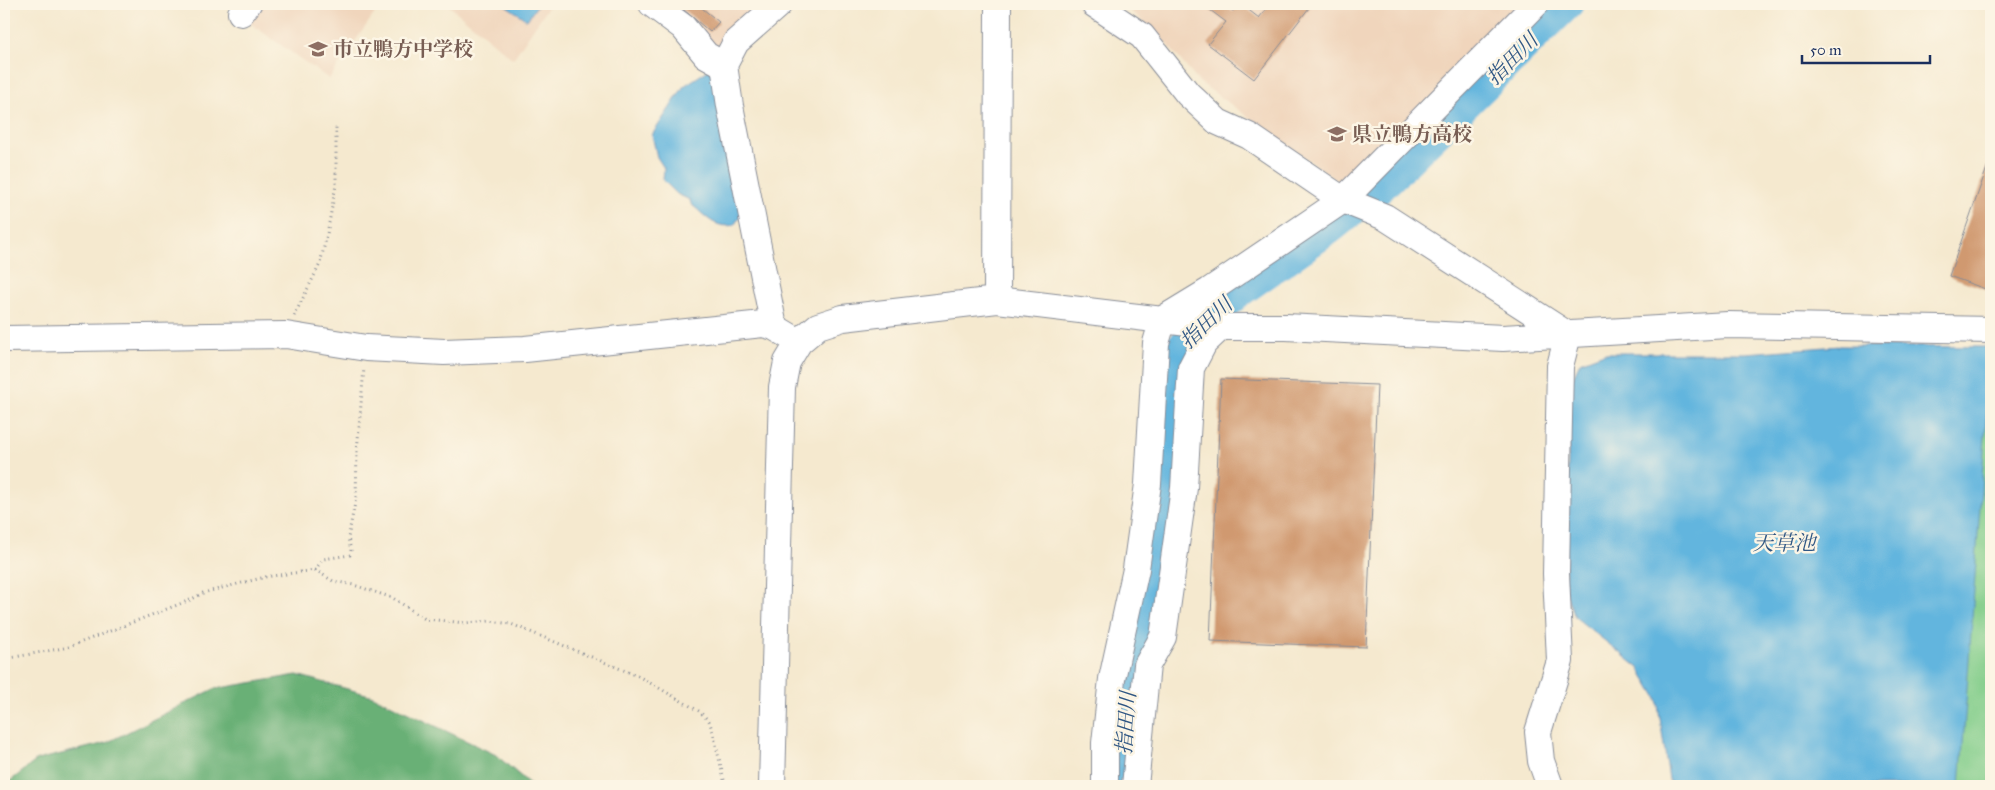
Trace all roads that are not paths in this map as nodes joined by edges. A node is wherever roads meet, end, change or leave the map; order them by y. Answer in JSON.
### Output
{"nodes":[{"id":1,"x":652,"y":4,"type":"edge"},
{"id":2,"x":779,"y":4,"type":"edge"},
{"id":3,"x":998,"y":4,"type":"edge"},
{"id":4,"x":1094,"y":4,"type":"edge"},
{"id":5,"x":1536,"y":4,"type":"edge"},
{"id":6,"x":724,"y":65,"type":"junction"},
{"id":7,"x":1343,"y":200,"type":"junction"},
{"id":8,"x":997,"y":300,"type":"junction"},
{"id":9,"x":1163,"y":319,"type":"junction"},
{"id":10,"x":774,"y":327,"type":"junction"},
{"id":11,"x":1221,"y":327,"type":"junction"},
{"id":12,"x":1991,"y":330,"type":"edge"},
{"id":13,"x":1568,"y":336,"type":"junction"},
{"id":14,"x":4,"y":339,"type":"edge"},
{"id":15,"x":798,"y":342,"type":"junction"},
{"id":16,"x":772,"y":786,"type":"edge"},
{"id":17,"x":1105,"y":786,"type":"edge"},
{"id":18,"x":1135,"y":786,"type":"edge"},
{"id":19,"x":1550,"y":786,"type":"edge"}],
"edges":[{"from":1,"to":6,"type":"street"},
{"from":2,"to":6,"type":"street"},
{"from":3,"to":8,"type":"street"},
{"from":4,"to":7,"type":"street"},
{"from":5,"to":7,"type":"street"},
{"from":6,"to":10,"type":"street"},
{"from":7,"to":9,"type":"street"},
{"from":7,"to":13,"type":"street"},
{"from":8,"to":9,"type":"street"},
{"from":8,"to":15,"type":"street"},
{"from":9,"to":11,"type":"street"},
{"from":9,"to":17,"type":"street"},
{"from":10,"to":14,"type":"street"},
{"from":10,"to":15,"type":"street"},
{"from":11,"to":13,"type":"street"},
{"from":11,"to":18,"type":"street"},
{"from":12,"to":13,"type":"street"},
{"from":13,"to":19,"type":"street"},
{"from":15,"to":16,"type":"street"}]}
